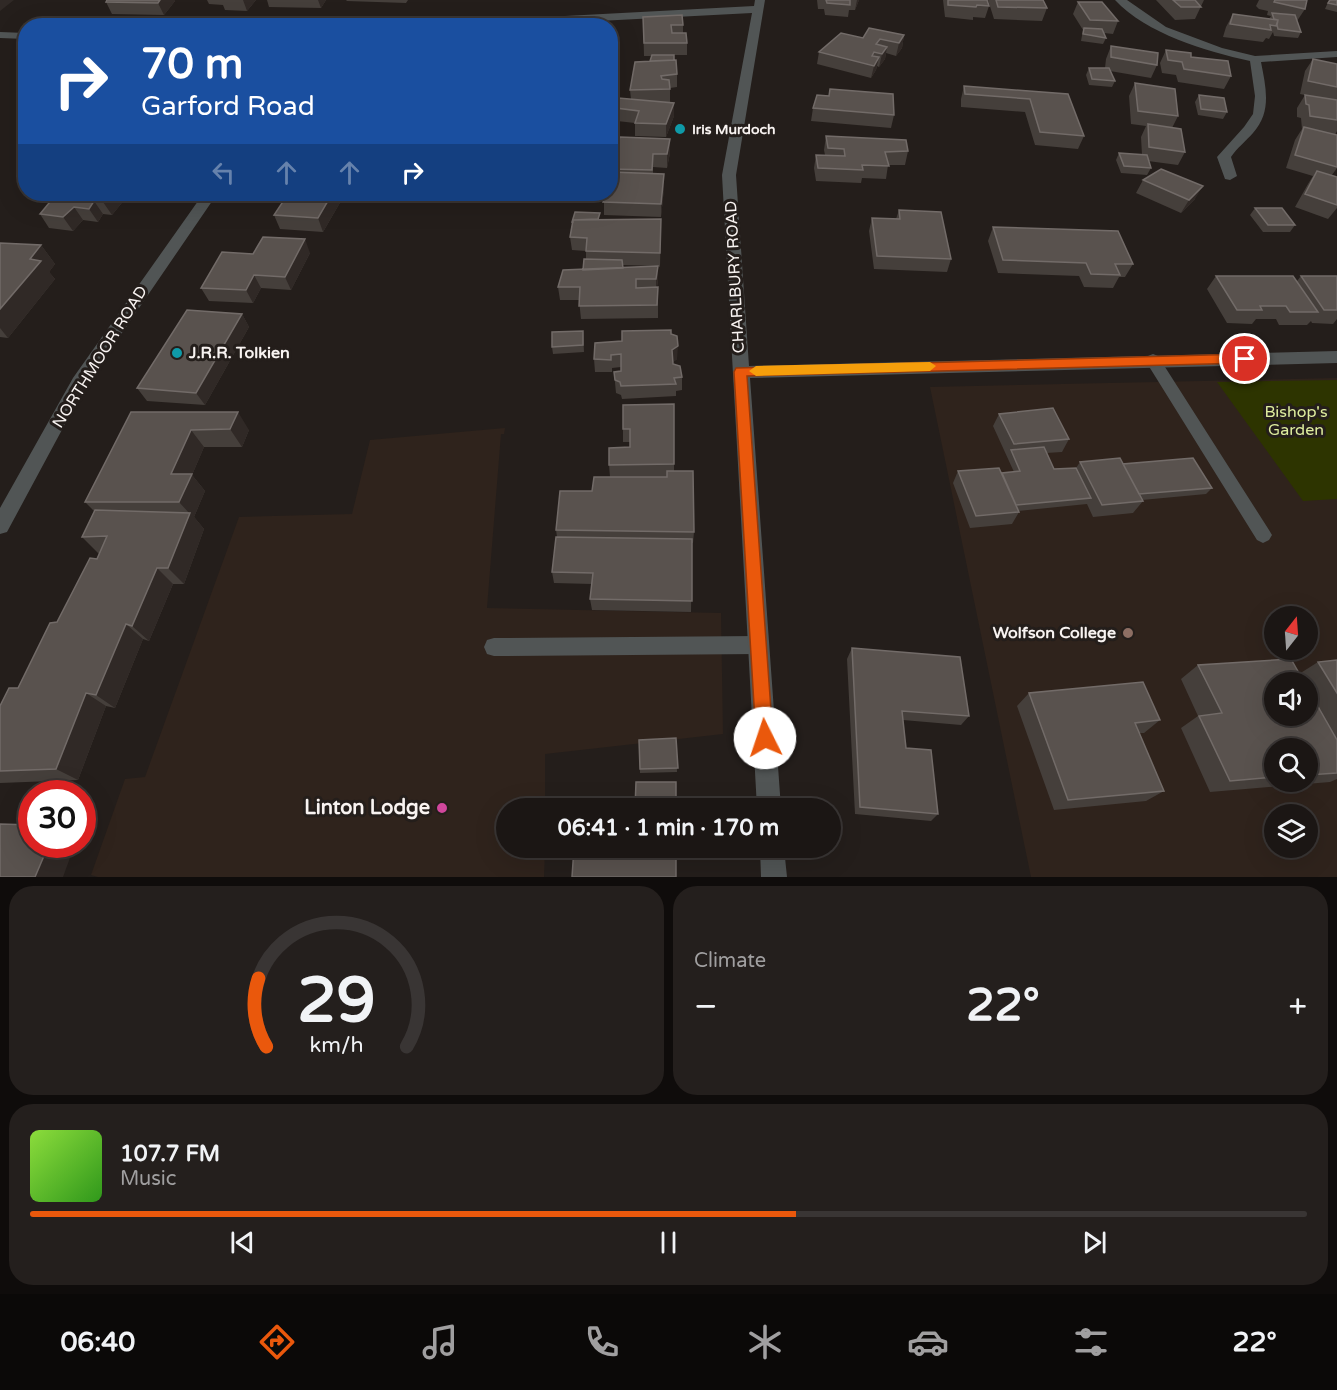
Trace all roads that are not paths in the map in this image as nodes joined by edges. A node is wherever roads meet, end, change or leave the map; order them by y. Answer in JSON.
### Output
{"nodes":[{"id":1,"x":1120,"y":0,"type":"edge"},
{"id":2,"x":759,"y":5,"type":"edge"},
{"id":3,"x":557,"y":18,"type":"edge"},
{"id":4,"x":0,"y":35,"type":"edge"},
{"id":5,"x":18,"y":36,"type":"edge"},
{"id":6,"x":1337,"y":54,"type":"edge"},
{"id":7,"x":1255,"y":59,"type":"junction"},
{"id":8,"x":1230,"y":176,"type":"dead end"},
{"id":9,"x":205,"y":201,"type":"edge"},
{"id":10,"x":1337,"y":357,"type":"edge"},
{"id":11,"x":1153,"y":360,"type":"junction"},
{"id":12,"x":740,"y":372,"type":"junction"},
{"id":13,"x":0,"y":526,"type":"edge"},
{"id":14,"x":1263,"y":535,"type":"dead end"},
{"id":15,"x":759,"y":645,"type":"junction"},
{"id":16,"x":494,"y":647,"type":"dead end"},
{"id":17,"x":768,"y":798,"type":"edge"},
{"id":18,"x":773,"y":858,"type":"edge"},
{"id":19,"x":774,"y":877,"type":"edge"}],
"edges":[{"from":1,"to":7,"type":"street"},
{"from":2,"to":3,"type":"street"},
{"from":2,"to":12,"type":"street","name":"CHARLBURY ROAD"},
{"from":4,"to":5,"type":"street"},
{"from":6,"to":7,"type":"street"},
{"from":7,"to":8,"type":"street"},
{"from":9,"to":13,"type":"street","name":"NORTHMOOR ROAD"},
{"from":10,"to":11,"type":"street"},
{"from":11,"to":12,"type":"street"},
{"from":11,"to":14,"type":"lane"},
{"from":12,"to":15,"type":"street","name":"CHARLBURY ROAD"},
{"from":15,"to":16,"type":"lane"},
{"from":15,"to":17,"type":"street","name":"CHARLBURY ROAD"},
{"from":18,"to":19,"type":"street"}]}
